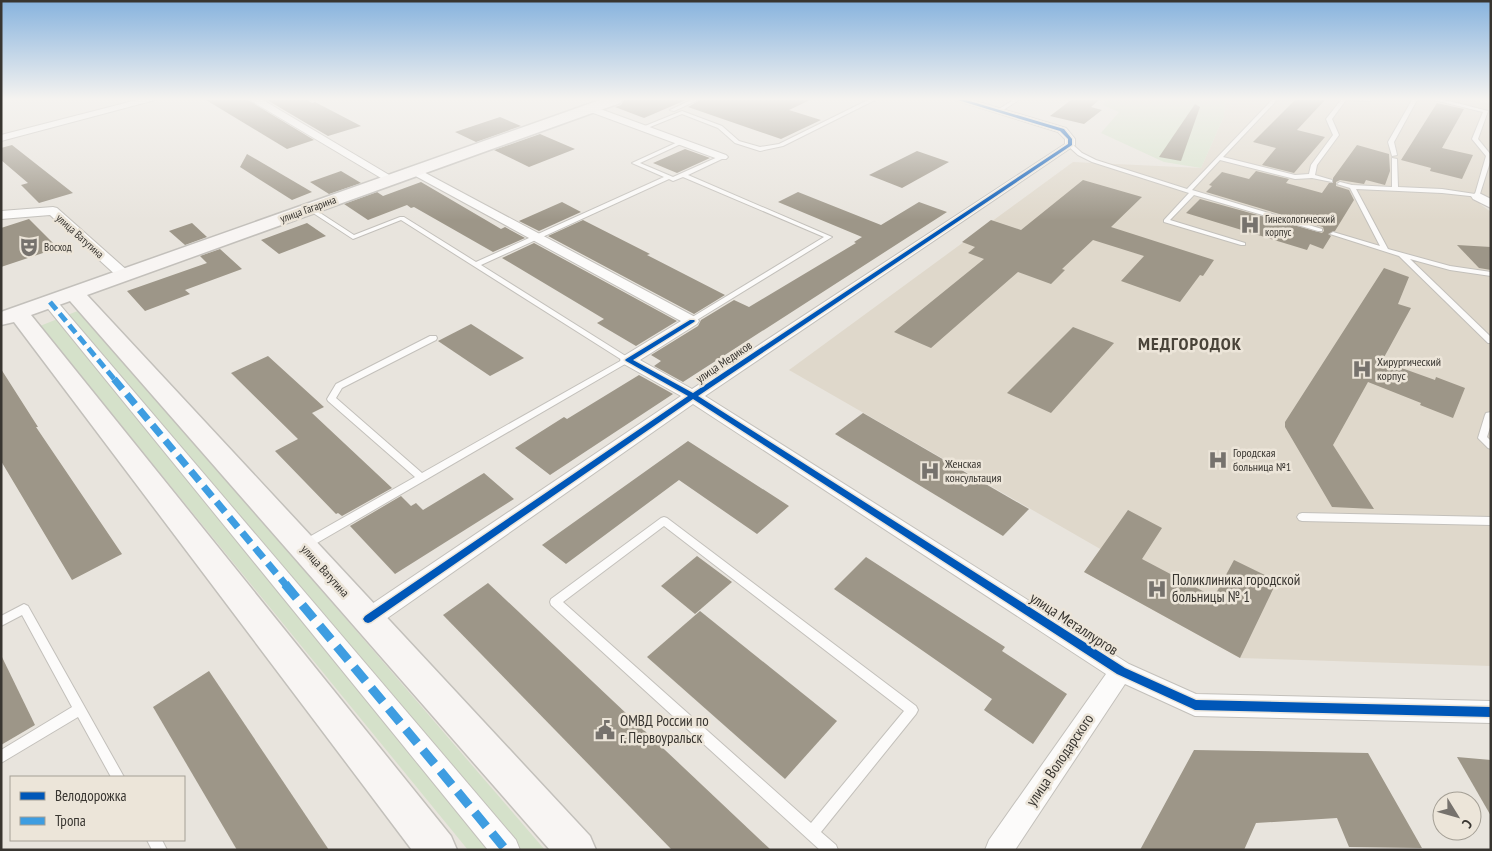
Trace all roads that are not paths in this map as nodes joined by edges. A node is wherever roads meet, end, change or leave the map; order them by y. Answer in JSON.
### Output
{"nodes":[{"id":1,"x":323,"y":140,"type":"edge"},
{"id":2,"x":500,"y":140,"type":"edge"},
{"id":3,"x":676,"y":140,"type":"edge"},
{"id":4,"x":734,"y":140,"type":"edge"},
{"id":5,"x":792,"y":140,"type":"edge"},
{"id":6,"x":1070,"y":140,"type":"edge"},
{"id":7,"x":1237,"y":140,"type":"edge"},
{"id":8,"x":1332,"y":140,"type":"edge"},
{"id":9,"x":1392,"y":140,"type":"edge"},
{"id":10,"x":1475,"y":140,"type":"edge"},
{"id":11,"x":682,"y":142,"type":"junction"},
{"id":12,"x":1070,"y":146,"type":"junction"},
{"id":13,"x":722,"y":157,"type":"joint"},
{"id":14,"x":1394,"y":157,"type":"joint"},
{"id":15,"x":1219,"y":158,"type":"junction"},
{"id":16,"x":414,"y":171,"type":"junction"},
{"id":17,"x":683,"y":175,"type":"junction"},
{"id":18,"x":1312,"y":176,"type":"junction"},
{"id":19,"x":669,"y":177,"type":"junction"},
{"id":20,"x":390,"y":179,"type":"junction"},
{"id":21,"x":1330,"y":181,"type":"dead end"},
{"id":22,"x":1340,"y":184,"type":"dead end"},
{"id":23,"x":1352,"y":187,"type":"junction"},
{"id":24,"x":1395,"y":189,"type":"junction"},
{"id":25,"x":1190,"y":192,"type":"junction"},
{"id":26,"x":1477,"y":196,"type":"junction"},
{"id":27,"x":1491,"y":204,"type":"edge"},
{"id":28,"x":309,"y":208,"type":"junction"},
{"id":29,"x":1,"y":215,"type":"edge"},
{"id":30,"x":1320,"y":230,"type":"dead end"},
{"id":31,"x":1333,"y":234,"type":"dead end"},
{"id":32,"x":537,"y":237,"type":"junction"},
{"id":33,"x":1243,"y":244,"type":"dead end"},
{"id":34,"x":1385,"y":249,"type":"junction"},
{"id":35,"x":1402,"y":256,"type":"junction"},
{"id":36,"x":476,"y":265,"type":"junction"},
{"id":37,"x":1491,"y":274,"type":"edge"},
{"id":38,"x":124,"y":275,"type":"junction"},
{"id":39,"x":62,"y":297,"type":"junction"},
{"id":40,"x":10,"y":316,"type":"edge"},
{"id":41,"x":692,"y":321,"type":"junction"},
{"id":42,"x":433,"y":338,"type":"dead end"},
{"id":43,"x":1491,"y":342,"type":"edge"},
{"id":44,"x":628,"y":360,"type":"junction"},
{"id":45,"x":693,"y":396,"type":"junction"},
{"id":46,"x":1491,"y":415,"type":"edge"},
{"id":47,"x":1491,"y":446,"type":"edge"},
{"id":48,"x":422,"y":478,"type":"junction"},
{"id":49,"x":1302,"y":517,"type":"dead end"},
{"id":50,"x":1491,"y":521,"type":"edge"},
{"id":51,"x":303,"y":546,"type":"junction"},
{"id":52,"x":368,"y":619,"type":"junction"},
{"id":53,"x":1,"y":622,"type":"edge"},
{"id":54,"x":1121,"y":670,"type":"junction"},
{"id":55,"x":79,"y":709,"type":"junction"},
{"id":56,"x":1491,"y":712,"type":"edge"},
{"id":57,"x":1,"y":757,"type":"edge"},
{"id":58,"x":117,"y":776,"type":"edge"},
{"id":59,"x":812,"y":833,"type":"junction"},
{"id":60,"x":437,"y":850,"type":"edge"},
{"id":61,"x":506,"y":850,"type":"edge"},
{"id":62,"x":576,"y":850,"type":"edge"},
{"id":63,"x":831,"y":850,"type":"edge"},
{"id":64,"x":999,"y":850,"type":"edge"}],
"edges":[{"from":1,"to":20,"type":"street"},
{"from":2,"to":16,"type":"street","name":"улица Гагарина"},
{"from":3,"to":11,"type":"street"},
{"from":4,"to":5,"type":"lane"},
{"from":6,"to":12,"type":"street"},
{"from":7,"to":15,"type":"lane"},
{"from":8,"to":18,"type":"lane"},
{"from":9,"to":14,"type":"lane"},
{"from":10,"to":26,"type":"lane"},
{"from":11,"to":13,"type":"street"},
{"from":11,"to":19,"type":"lane"},
{"from":12,"to":25,"type":"lane"},
{"from":12,"to":45,"type":"street","name":"улица Медиков"},
{"from":13,"to":17,"type":"lane"},
{"from":14,"to":24,"type":"lane"},
{"from":15,"to":18,"type":"lane"},
{"from":15,"to":25,"type":"lane"},
{"from":16,"to":20,"type":"street","name":"улица Гагарина"},
{"from":16,"to":32,"type":"street"},
{"from":17,"to":19,"type":"lane"},
{"from":17,"to":41,"type":"lane"},
{"from":18,"to":21,"type":"lane"},
{"from":19,"to":32,"type":"lane"},
{"from":20,"to":28,"type":"street","name":"улица Гагарина"},
{"from":22,"to":23,"type":"lane"},
{"from":23,"to":24,"type":"lane"},
{"from":23,"to":34,"type":"lane"},
{"from":24,"to":26,"type":"lane"},
{"from":25,"to":30,"type":"lane"},
{"from":25,"to":33,"type":"lane"},
{"from":26,"to":27,"type":"street"},
{"from":28,"to":36,"type":"lane"},
{"from":28,"to":38,"type":"street","name":"улица Гагарина"},
{"from":29,"to":38,"type":"street","name":"улица Ватутина"},
{"from":31,"to":34,"type":"lane"},
{"from":32,"to":36,"type":"lane"},
{"from":32,"to":41,"type":"street"},
{"from":34,"to":35,"type":"lane"},
{"from":35,"to":37,"type":"lane"},
{"from":35,"to":43,"type":"lane"},
{"from":36,"to":44,"type":"lane"},
{"from":38,"to":39,"type":"street","name":"улица Гагарина"},
{"from":39,"to":40,"type":"street","name":"улица Гагарина"},
{"from":39,"to":51,"type":"street","name":"улица Ватутина"},
{"from":39,"to":61,"type":"street"},
{"from":40,"to":60,"type":"street"},
{"from":41,"to":44,"type":"street"},
{"from":42,"to":48,"type":"lane"},
{"from":44,"to":45,"type":"street","name":"улица Металлургов"},
{"from":44,"to":48,"type":"lane"},
{"from":45,"to":52,"type":"street","name":"улица Медиков"},
{"from":45,"to":54,"type":"street","name":"улица Металлургов"},
{"from":46,"to":47,"type":"lane"},
{"from":48,"to":51,"type":"lane"},
{"from":49,"to":50,"type":"lane"},
{"from":51,"to":52,"type":"street","name":"улица Ватутина"},
{"from":52,"to":62,"type":"street","name":"улица Ватутина"},
{"from":53,"to":55,"type":"lane"},
{"from":54,"to":56,"type":"street","name":"улица Металлургов"},
{"from":54,"to":64,"type":"street","name":"улица Володарского"},
{"from":55,"to":57,"type":"lane"},
{"from":55,"to":58,"type":"lane"},
{"from":59,"to":59,"type":"lane"},
{"from":59,"to":63,"type":"lane"}]}
